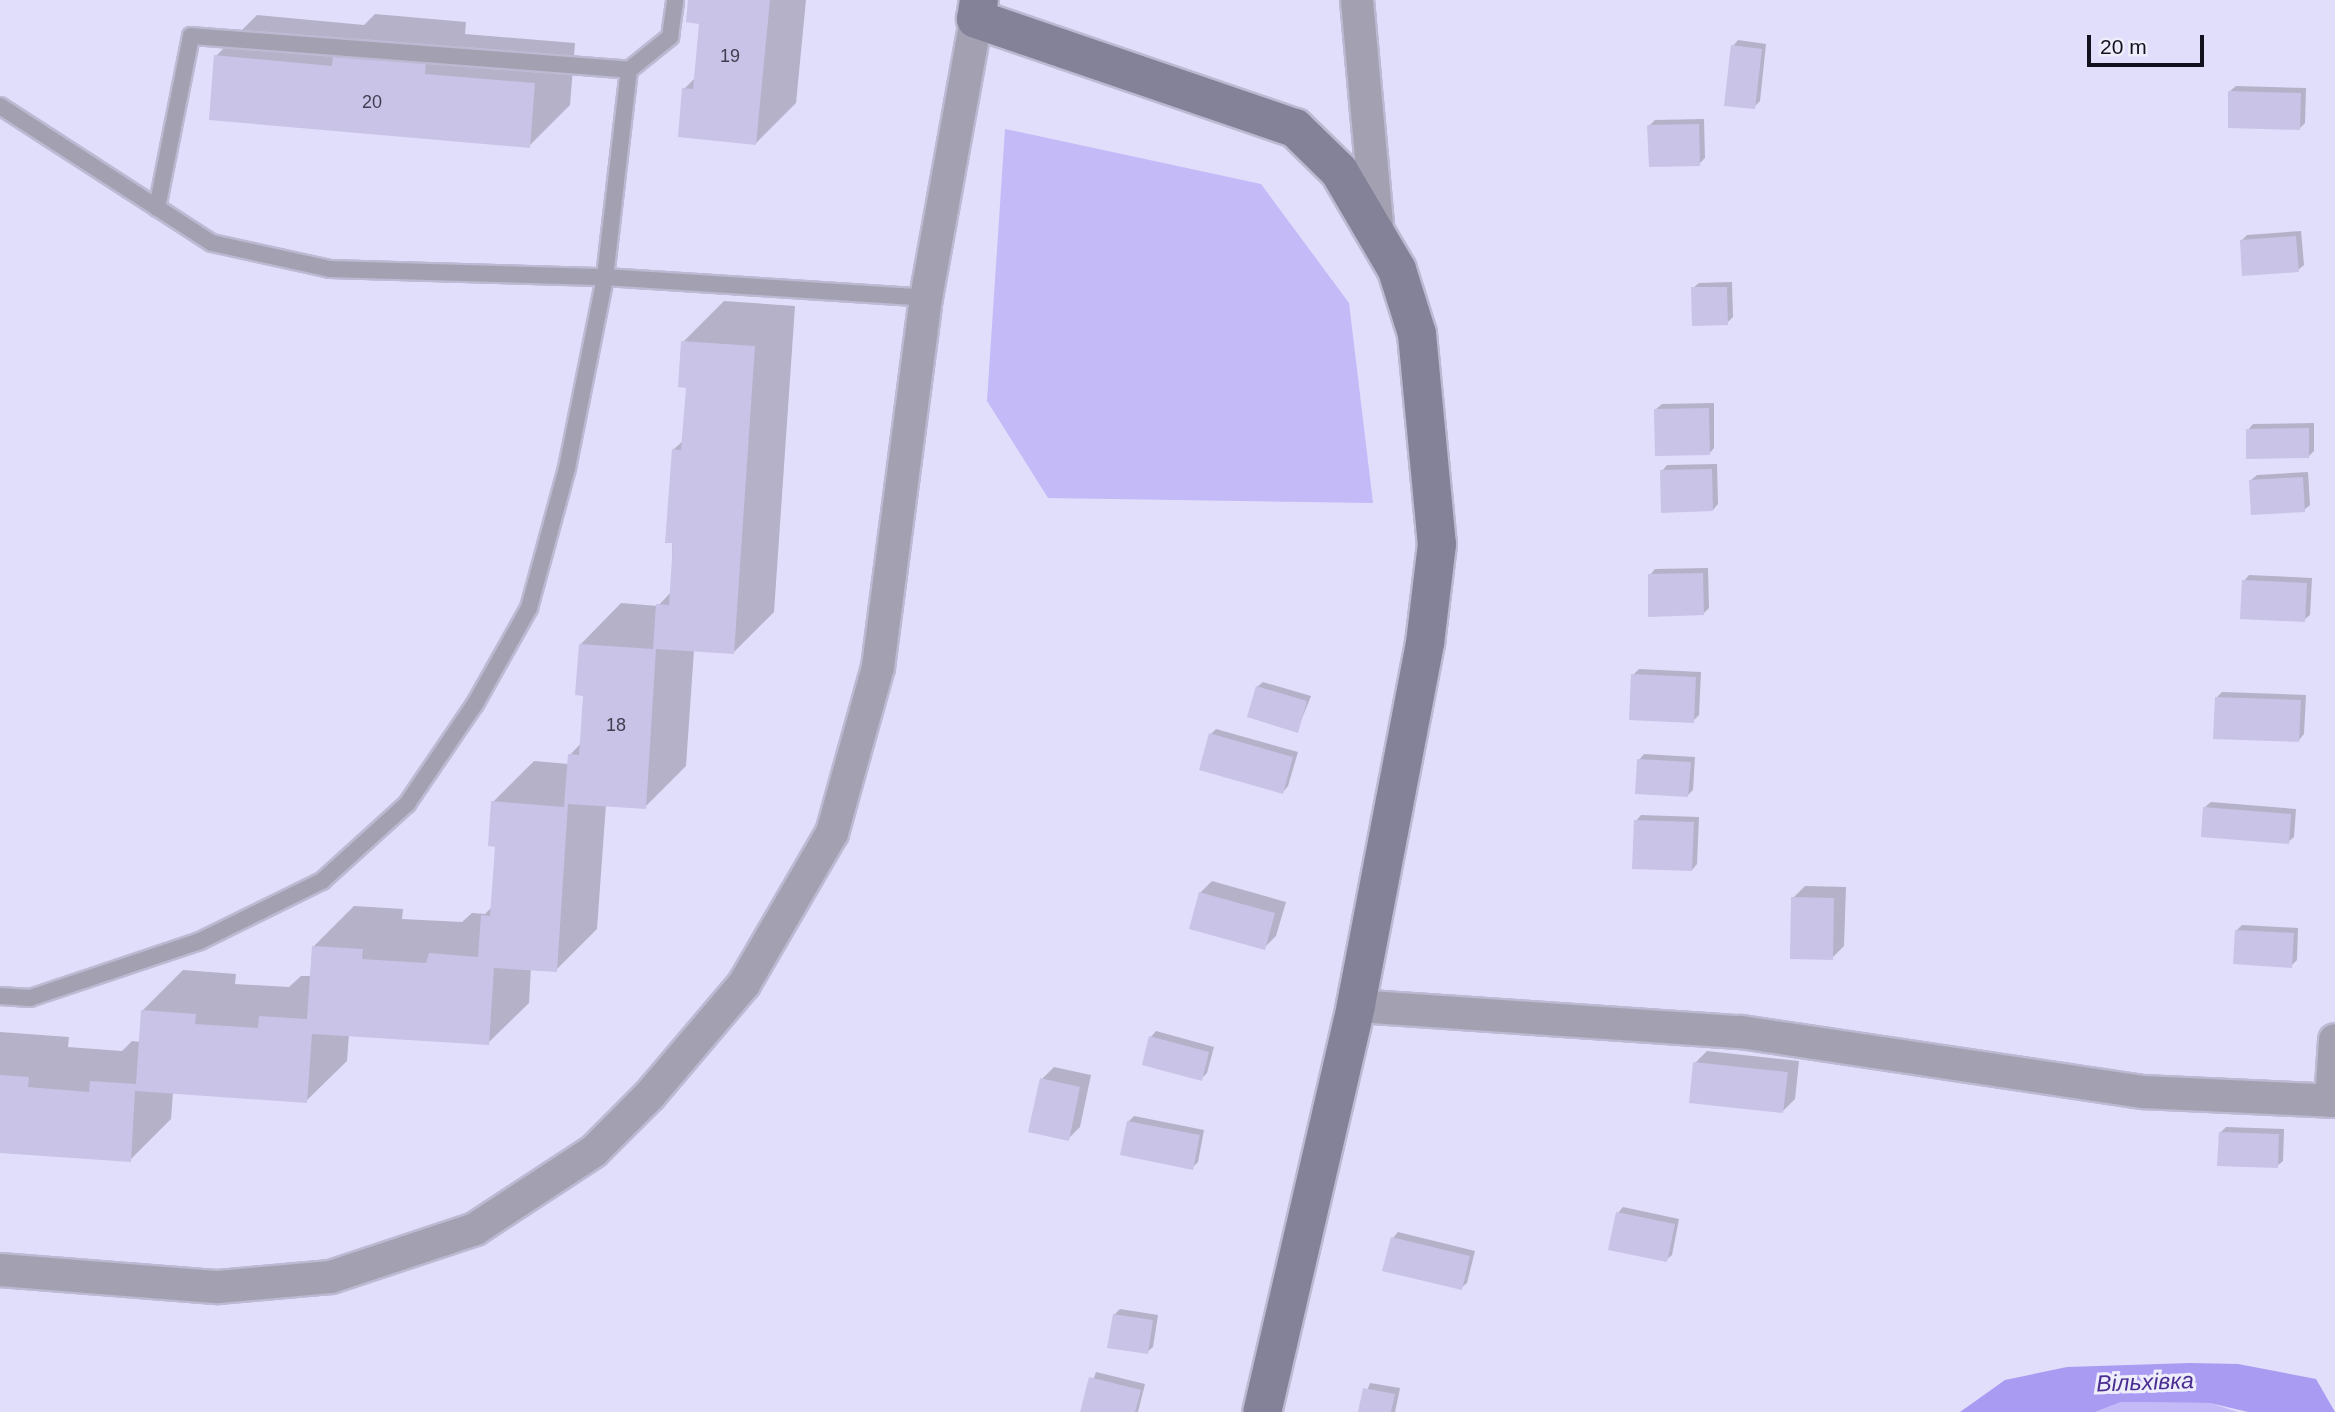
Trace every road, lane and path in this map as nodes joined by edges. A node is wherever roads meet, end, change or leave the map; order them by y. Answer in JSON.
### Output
{"nodes":[{"id":1,"x":675,"y":0,"type":"edge"},
{"id":2,"x":1357,"y":0,"type":"edge"},
{"id":3,"x":978,"y":10,"type":"edge"},
{"id":4,"x":629,"y":70,"type":"junction"},
{"id":5,"x":0,"y":106,"type":"edge"},
{"id":6,"x":157,"y":208,"type":"junction"},
{"id":7,"x":1378,"y":245,"type":"junction"},
{"id":8,"x":605,"y":277,"type":"junction"},
{"id":9,"x":926,"y":298,"type":"junction"},
{"id":10,"x":0,"y":996,"type":"edge"},
{"id":11,"x":1356,"y":1006,"type":"junction"},
{"id":12,"x":2335,"y":1040,"type":"edge"},
{"id":13,"x":0,"y":1270,"type":"edge"},
{"id":14,"x":1262,"y":1412,"type":"edge"}],
"edges":[{"from":1,"to":4,"type":"lane"},
{"from":2,"to":7,"type":"street"},
{"from":3,"to":7,"type":"street"},
{"from":3,"to":9,"type":"street"},
{"from":4,"to":6,"type":"lane"},
{"from":4,"to":8,"type":"lane"},
{"from":5,"to":6,"type":"lane"},
{"from":6,"to":8,"type":"lane"},
{"from":7,"to":11,"type":"street"},
{"from":8,"to":9,"type":"lane"},
{"from":8,"to":10,"type":"lane"},
{"from":9,"to":13,"type":"street"},
{"from":11,"to":12,"type":"street"},
{"from":11,"to":14,"type":"street"}]}
